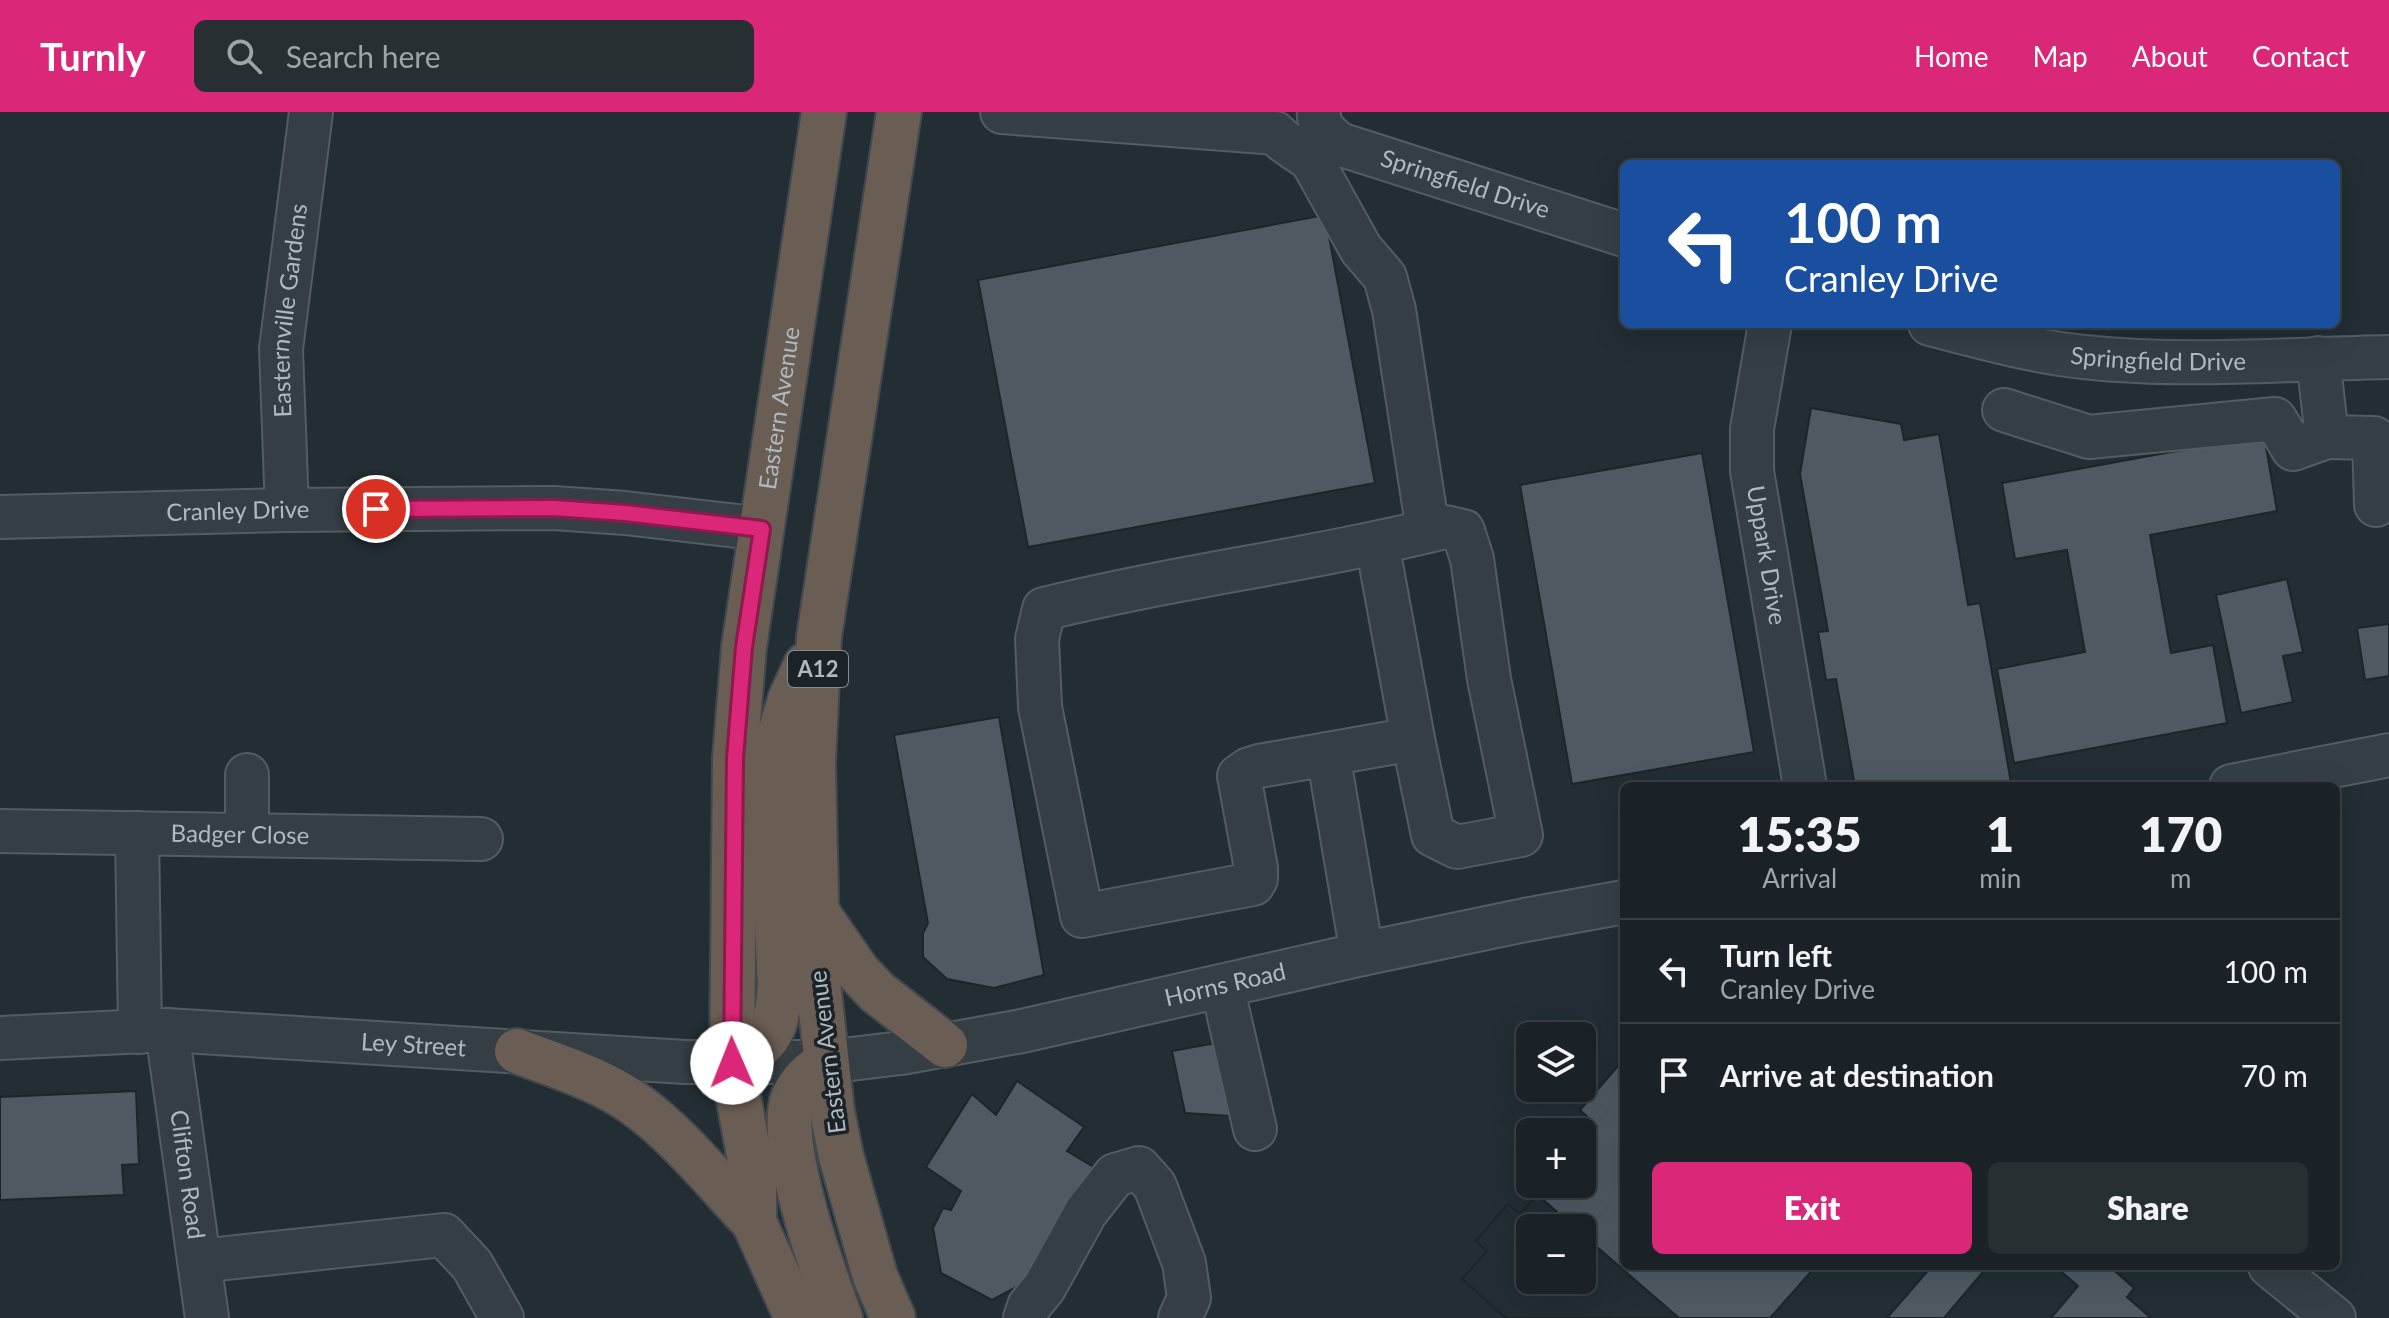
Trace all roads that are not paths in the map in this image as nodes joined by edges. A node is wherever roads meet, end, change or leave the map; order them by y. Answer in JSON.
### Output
{"nodes":[{"id":1,"x":311,"y":112,"type":"edge"},
{"id":2,"x":824,"y":112,"type":"edge"},
{"id":3,"x":899,"y":112,"type":"edge"},
{"id":4,"x":1002,"y":112,"type":"edge"},
{"id":5,"x":1319,"y":115,"type":"edge"},
{"id":6,"x":1620,"y":234,"type":"edge"},
{"id":7,"x":1769,"y":328,"type":"edge"},
{"id":8,"x":1945,"y":328,"type":"edge"},
{"id":9,"x":2389,"y":357,"type":"edge"},
{"id":10,"x":2318,"y":358,"type":"junction"},
{"id":11,"x":2004,"y":410,"type":"dead end"},
{"id":12,"x":2327,"y":437,"type":"junction"},
{"id":13,"x":2376,"y":505,"type":"dead end"},
{"id":14,"x":287,"y":510,"type":"junction"},
{"id":15,"x":0,"y":517,"type":"edge"},
{"id":16,"x":762,"y":529,"type":"junction"},
{"id":17,"x":1428,"y":531,"type":"junction"},
{"id":18,"x":1377,"y":543,"type":"junction"},
{"id":19,"x":819,"y":637,"type":"junction"},
{"id":20,"x":1413,"y":739,"type":"junction"},
{"id":21,"x":1328,"y":754,"type":"junction"},
{"id":22,"x":2388,"y":761,"type":"edge"},
{"id":23,"x":247,"y":775,"type":"dead end"},
{"id":24,"x":1804,"y":782,"type":"edge"},
{"id":25,"x":2256,"y":782,"type":"edge"},
{"id":26,"x":0,"y":831,"type":"edge"},
{"id":27,"x":137,"y":833,"type":"junction"},
{"id":28,"x":247,"y":835,"type":"junction"},
{"id":29,"x":481,"y":839,"type":"dead end"},
{"id":30,"x":1620,"y":903,"type":"edge"},
{"id":31,"x":816,"y":911,"type":"junction"},
{"id":32,"x":1362,"y":954,"type":"junction"},
{"id":33,"x":1222,"y":986,"type":"junction"},
{"id":34,"x":154,"y":1031,"type":"junction"},
{"id":35,"x":0,"y":1038,"type":"edge"},
{"id":36,"x":945,"y":1045,"type":"junction"},
{"id":37,"x":517,"y":1051,"type":"junction"},
{"id":38,"x":826,"y":1062,"type":"junction"},
{"id":39,"x":732,"y":1063,"type":"junction"},
{"id":40,"x":1255,"y":1129,"type":"dead end"},
{"id":41,"x":754,"y":1222,"type":"junction"},
{"id":42,"x":199,"y":1261,"type":"junction"},
{"id":43,"x":2275,"y":1270,"type":"edge"},
{"id":44,"x":1185,"y":1307,"type":"edge"},
{"id":45,"x":207,"y":1318,"type":"edge"},
{"id":46,"x":502,"y":1318,"type":"edge"},
{"id":47,"x":797,"y":1318,"type":"edge"},
{"id":48,"x":840,"y":1318,"type":"edge"},
{"id":49,"x":893,"y":1318,"type":"edge"},
{"id":50,"x":1025,"y":1318,"type":"edge"},
{"id":51,"x":2334,"y":1318,"type":"edge"}],
"edges":[{"from":1,"to":14,"type":"street","name":"Easternville Gardens"},
{"from":2,"to":16,"type":"highway","name":"Eastern Avenue"},
{"from":3,"to":19,"type":"highway","name":"Eastern Avenue","number":"A12"},
{"from":4,"to":17,"type":"street"},
{"from":5,"to":6,"type":"street","name":"Springfield Drive"},
{"from":7,"to":24,"type":"street","name":"Uppark Drive"},
{"from":8,"to":10,"type":"street","name":"Springfield Drive"},
{"from":9,"to":10,"type":"street","name":"Springfield Drive"},
{"from":10,"to":12,"type":"street"},
{"from":11,"to":12,"type":"street"},
{"from":12,"to":13,"type":"street"},
{"from":14,"to":15,"type":"street","name":"Cranley Drive"},
{"from":14,"to":16,"type":"street","name":"Cranley Drive"},
{"from":16,"to":39,"type":"highway","name":"Eastern Avenue"},
{"from":17,"to":18,"type":"street"},
{"from":17,"to":20,"type":"street"},
{"from":18,"to":20,"type":"street"},
{"from":18,"to":21,"type":"street"},
{"from":19,"to":31,"type":"highway","name":"Eastern Avenue","number":"A12"},
{"from":19,"to":39,"type":"highway"},
{"from":20,"to":21,"type":"street"},
{"from":21,"to":32,"type":"street"},
{"from":22,"to":25,"type":"street"},
{"from":23,"to":28,"type":"street"},
{"from":26,"to":27,"type":"street","name":"Badger Close"},
{"from":27,"to":28,"type":"street","name":"Badger Close"},
{"from":27,"to":34,"type":"street","name":"Clifton Road"},
{"from":28,"to":29,"type":"street","name":"Badger Close"},
{"from":30,"to":32,"type":"street","name":"Horns Road"},
{"from":31,"to":36,"type":"highway"},
{"from":31,"to":38,"type":"highway","name":"Eastern Avenue","number":"A12"},
{"from":32,"to":33,"type":"street","name":"Horns Road"},
{"from":33,"to":36,"type":"street","name":"Horns Road"},
{"from":33,"to":40,"type":"street"},
{"from":34,"to":35,"type":"street","name":"Ley Street"},
{"from":34,"to":37,"type":"street","name":"Ley Street"},
{"from":34,"to":42,"type":"street","name":"Clifton Road"},
{"from":36,"to":38,"type":"street","name":"Horns Road"},
{"from":37,"to":39,"type":"street","name":"Ley Street"},
{"from":37,"to":41,"type":"highway"},
{"from":38,"to":39,"type":"street","name":"Ley Street"},
{"from":38,"to":48,"type":"highway"},
{"from":38,"to":49,"type":"highway","name":"Eastern Avenue","number":"A12"},
{"from":39,"to":41,"type":"highway","name":"Eastern Avenue"},
{"from":41,"to":47,"type":"highway","name":"Eastern Avenue"},
{"from":42,"to":45,"type":"street","name":"Clifton Road"},
{"from":42,"to":46,"type":"street"},
{"from":43,"to":51,"type":"street"},
{"from":44,"to":50,"type":"street"}]}
